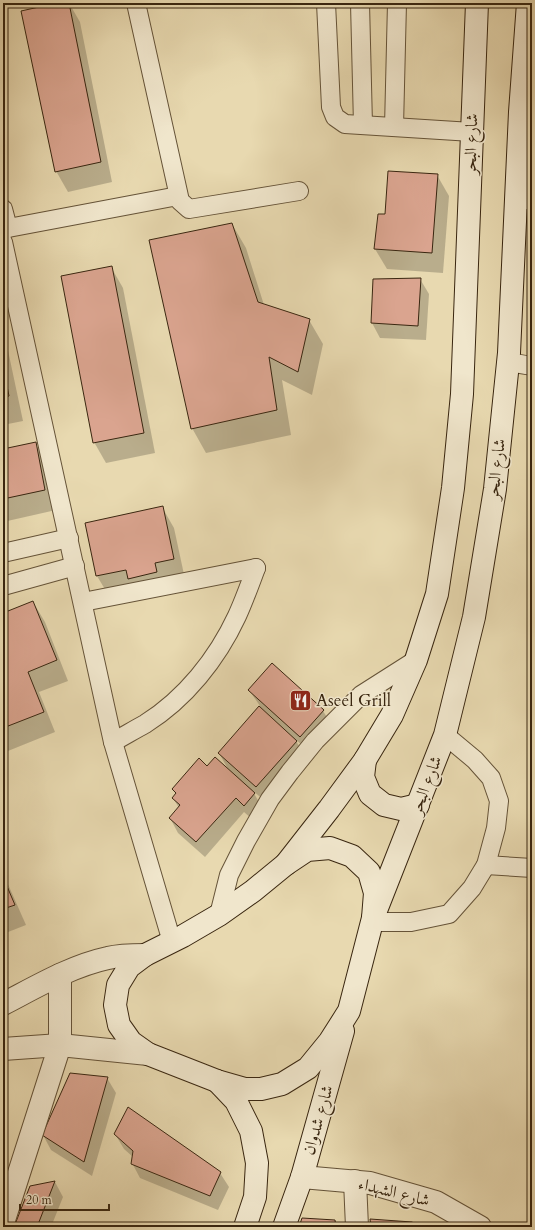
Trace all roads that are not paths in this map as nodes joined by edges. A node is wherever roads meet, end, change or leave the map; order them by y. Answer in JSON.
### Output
{"nodes":[{"id":1,"x":136,"y":3,"type":"edge"},
{"id":2,"x":326,"y":3,"type":"edge"},
{"id":3,"x":360,"y":3,"type":"edge"},
{"id":4,"x":397,"y":3,"type":"edge"},
{"id":5,"x":477,"y":3,"type":"edge"},
{"id":6,"x":528,"y":3,"type":"edge"},
{"id":7,"x":363,"y":125,"type":"junction"},
{"id":8,"x":394,"y":127,"type":"junction"},
{"id":9,"x":472,"y":132,"type":"junction"},
{"id":10,"x":525,"y":139,"type":"edge"},
{"id":11,"x":299,"y":192,"type":"dead end"},
{"id":12,"x":178,"y":196,"type":"junction"},
{"id":13,"x":524,"y":199,"type":"edge"},
{"id":14,"x":3,"y":210,"type":"edge"},
{"id":15,"x":5,"y":233,"type":"edge"},
{"id":16,"x":508,"y":362,"type":"junction"},
{"id":17,"x":532,"y":366,"type":"edge"},
{"id":18,"x":68,"y":538,"type":"junction"},
{"id":19,"x":3,"y":553,"type":"edge"},
{"id":20,"x":75,"y":566,"type":"junction"},
{"id":21,"x":3,"y":586,"type":"edge"},
{"id":22,"x":83,"y":602,"type":"junction"},
{"id":23,"x":416,"y":660,"type":"junction"},
{"id":24,"x":445,"y":736,"type":"junction"},
{"id":25,"x":113,"y":742,"type":"junction"},
{"id":26,"x":365,"y":760,"type":"junction"},
{"id":27,"x":418,"y":805,"type":"junction"},
{"id":28,"x":286,"y":864,"type":"junction"},
{"id":29,"x":486,"y":865,"type":"junction"},
{"id":30,"x":532,"y":868,"type":"edge"},
{"id":31,"x":219,"y":915,"type":"junction"},
{"id":32,"x":373,"y":920,"type":"junction"},
{"id":33,"x":172,"y":942,"type":"junction"},
{"id":34,"x":145,"y":955,"type":"junction"},
{"id":35,"x":60,"y":975,"type":"junction"},
{"id":36,"x":3,"y":1004,"type":"edge"},
{"id":37,"x":349,"y":1011,"type":"junction"},
{"id":38,"x":60,"y":1044,"type":"junction"},
{"id":39,"x":3,"y":1050,"type":"edge"},
{"id":40,"x":148,"y":1054,"type":"junction"},
{"id":41,"x":217,"y":1081,"type":"junction"},
{"id":42,"x":302,"y":1177,"type":"junction"},
{"id":43,"x":355,"y":1181,"type":"junction"},
{"id":44,"x":4,"y":1217,"type":"edge"},
{"id":45,"x":245,"y":1227,"type":"edge"},
{"id":46,"x":284,"y":1227,"type":"edge"},
{"id":47,"x":357,"y":1227,"type":"edge"},
{"id":48,"x":480,"y":1227,"type":"edge"}],
"edges":[{"from":1,"to":12,"type":"lane"},
{"from":2,"to":7,"type":"lane"},
{"from":3,"to":7,"type":"lane"},
{"from":4,"to":8,"type":"lane"},
{"from":5,"to":9,"type":"main road","name":"شارع البحر"},
{"from":6,"to":10,"type":"main road","name":"شارع البحر"},
{"from":7,"to":8,"type":"lane"},
{"from":8,"to":9,"type":"lane"},
{"from":9,"to":23,"type":"main road","name":"شارع البحر"},
{"from":10,"to":13,"type":"main road","name":"شارع البحر"},
{"from":11,"to":12,"type":"lane"},
{"from":12,"to":15,"type":"lane"},
{"from":13,"to":16,"type":"main road","name":"شارع البحر"},
{"from":14,"to":15,"type":"lane"},
{"from":15,"to":18,"type":"lane"},
{"from":16,"to":17,"type":"lane"},
{"from":16,"to":24,"type":"main road","name":"شارع البحر"},
{"from":18,"to":19,"type":"lane"},
{"from":18,"to":20,"type":"lane"},
{"from":20,"to":21,"type":"lane"},
{"from":20,"to":22,"type":"lane"},
{"from":22,"to":25,"type":"lane"},
{"from":22,"to":25,"type":"lane"},
{"from":23,"to":26,"type":"main road","name":"شارع البحر"},
{"from":23,"to":31,"type":"lane"},
{"from":24,"to":27,"type":"main road","name":"شارع البحر"},
{"from":24,"to":29,"type":"lane"},
{"from":25,"to":33,"type":"lane"},
{"from":26,"to":27,"type":"main road"},
{"from":26,"to":28,"type":"main road","name":"شارع البحر"},
{"from":27,"to":32,"type":"main road","name":"شارع البحر"},
{"from":28,"to":31,"type":"main road"},
{"from":28,"to":32,"type":"main road"},
{"from":29,"to":30,"type":"lane"},
{"from":29,"to":32,"type":"lane"},
{"from":31,"to":33,"type":"main road"},
{"from":32,"to":37,"type":"main road","name":"شارع شدوان"},
{"from":33,"to":34,"type":"main road"},
{"from":34,"to":35,"type":"main road"},
{"from":34,"to":40,"type":"main road"},
{"from":35,"to":36,"type":"main road"},
{"from":35,"to":38,"type":"main road"},
{"from":37,"to":41,"type":"main road"},
{"from":37,"to":42,"type":"main road","name":"شارع شدوان"},
{"from":38,"to":39,"type":"main road"},
{"from":38,"to":40,"type":"main road"},
{"from":38,"to":44,"type":"main road"},
{"from":40,"to":41,"type":"main road"},
{"from":41,"to":45,"type":"main road"},
{"from":42,"to":43,"type":"main road","name":"شارع الشهداء"},
{"from":42,"to":46,"type":"main road","name":"شارع شدوان"},
{"from":43,"to":47,"type":"main road"},
{"from":43,"to":48,"type":"main road","name":"شارع الشهداء"}]}
